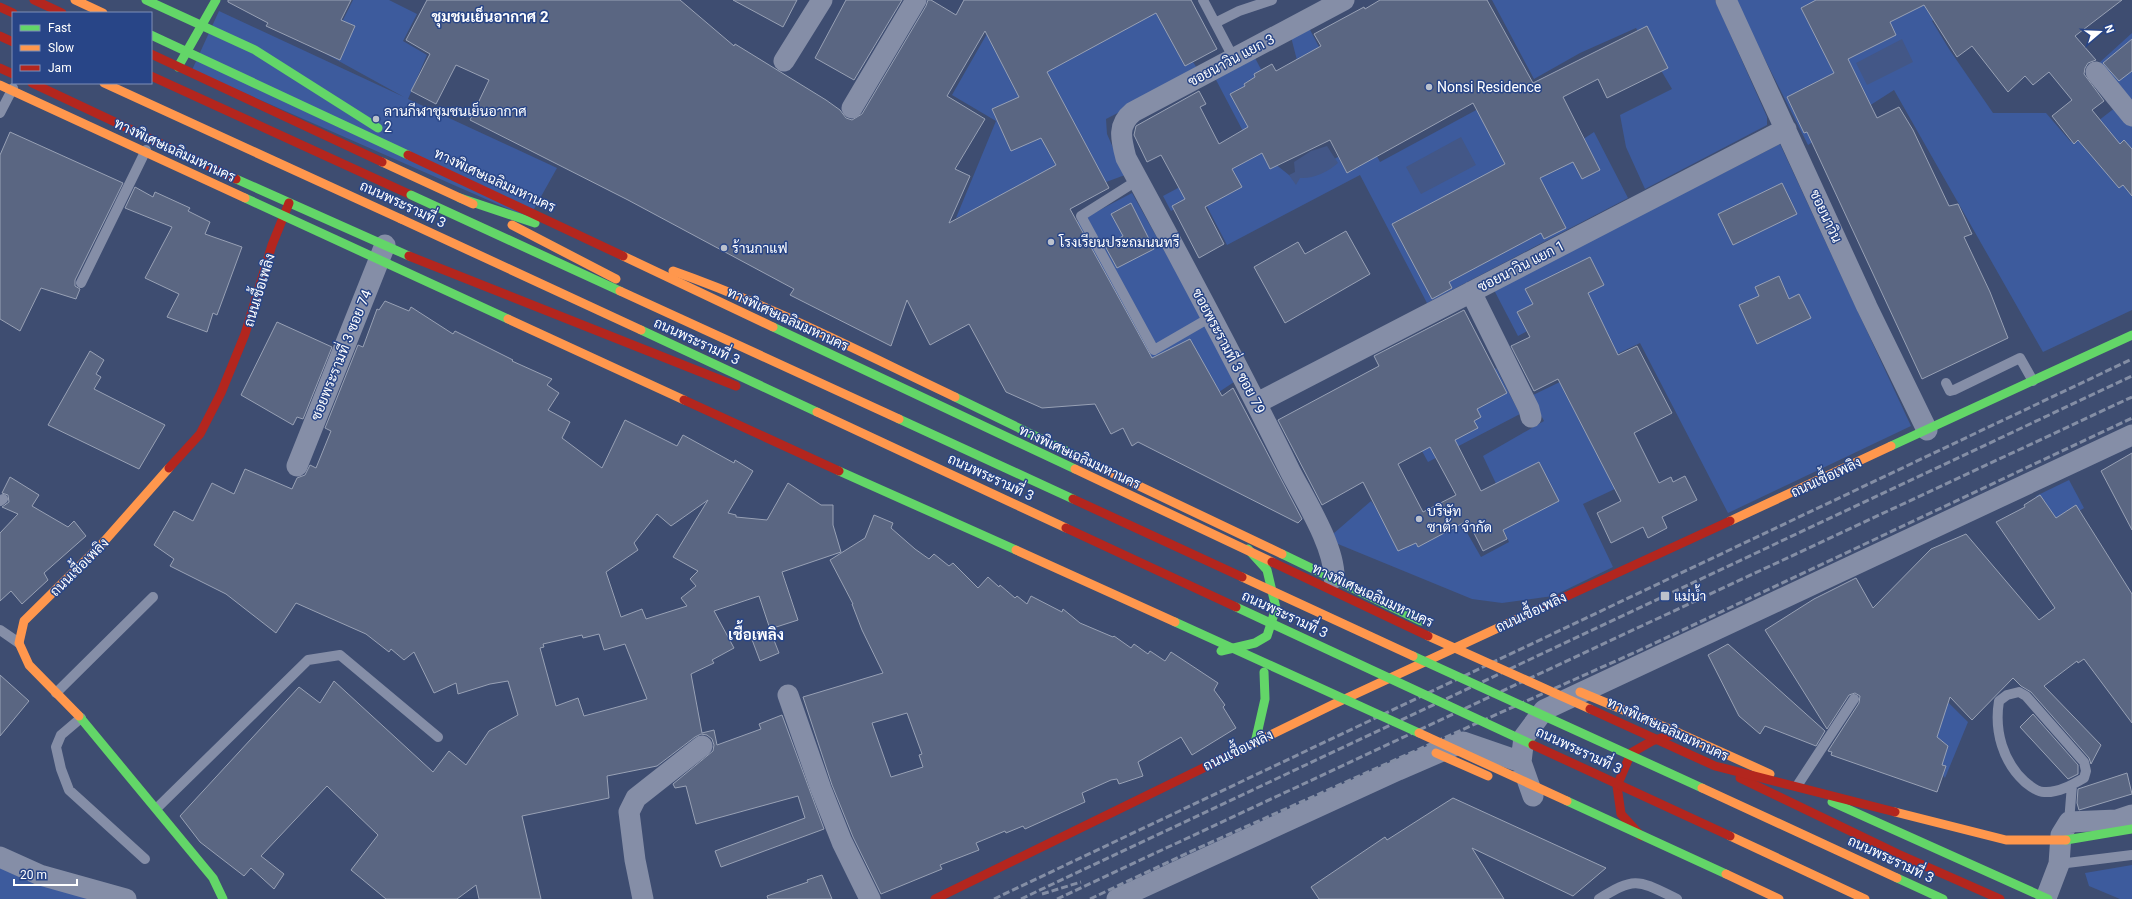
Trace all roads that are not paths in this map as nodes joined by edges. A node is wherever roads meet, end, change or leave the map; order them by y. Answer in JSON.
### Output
{"nodes":[{"id":1,"x":34,"y":0,"type":"edge"},
{"id":2,"x":75,"y":0,"type":"edge"},
{"id":3,"x":146,"y":0,"type":"edge"},
{"id":4,"x":216,"y":0,"type":"edge"},
{"id":5,"x":822,"y":0,"type":"edge"},
{"id":6,"x":916,"y":0,"type":"edge"},
{"id":7,"x":1203,"y":0,"type":"edge"},
{"id":8,"x":1272,"y":0,"type":"edge"},
{"id":9,"x":1344,"y":0,"type":"edge"},
{"id":10,"x":1726,"y":0,"type":"edge"},
{"id":11,"x":0,"y":8,"type":"edge"},
{"id":12,"x":60,"y":12,"type":"edge"},
{"id":13,"x":101,"y":12,"type":"edge"},
{"id":14,"x":12,"y":13,"type":"edge"},
{"id":15,"x":1215,"y":23,"type":"junction"},
{"id":16,"x":152,"y":35,"type":"edge"},
{"id":17,"x":0,"y":36,"type":"edge"},
{"id":18,"x":12,"y":42,"type":"edge"},
{"id":19,"x":152,"y":54,"type":"edge"},
{"id":20,"x":1234,"y":59,"type":"junction"},
{"id":21,"x":784,"y":61,"type":"dead end"},
{"id":22,"x":178,"y":67,"type":"junction"},
{"id":23,"x":0,"y":68,"type":"edge"},
{"id":24,"x":2096,"y":72,"type":"dead end"},
{"id":25,"x":12,"y":74,"type":"edge"},
{"id":26,"x":152,"y":76,"type":"edge"},
{"id":27,"x":15,"y":84,"type":"edge"},
{"id":28,"x":34,"y":84,"type":"edge"},
{"id":29,"x":106,"y":84,"type":"edge"},
{"id":30,"x":0,"y":85,"type":"edge"},
{"id":31,"x":852,"y":108,"type":"dead end"},
{"id":32,"x":0,"y":113,"type":"edge"},
{"id":33,"x":2132,"y":116,"type":"edge"},
{"id":34,"x":1122,"y":125,"type":"joint"},
{"id":35,"x":1786,"y":129,"type":"junction"},
{"id":36,"x":152,"y":138,"type":"junction"},
{"id":37,"x":455,"y":177,"type":"junction"},
{"id":38,"x":1138,"y":180,"type":"junction"},
{"id":39,"x":460,"y":198,"type":"junction"},
{"id":40,"x":289,"y":203,"type":"junction"},
{"id":41,"x":385,"y":245,"type":"junction"},
{"id":42,"x":424,"y":262,"type":"junction"},
{"id":43,"x":81,"y":283,"type":"dead end"},
{"id":44,"x":1471,"y":292,"type":"junction"},
{"id":45,"x":493,"y":300,"type":"dead end"},
{"id":46,"x":513,"y":311,"type":"dead end"},
{"id":47,"x":1211,"y":317,"type":"junction"},
{"id":48,"x":2132,"y":335,"type":"edge"},
{"id":49,"x":2033,"y":381,"type":"junction"},
{"id":50,"x":1946,"y":383,"type":"dead end"},
{"id":51,"x":747,"y":391,"type":"dead end"},
{"id":52,"x":761,"y":397,"type":"dead end"},
{"id":53,"x":1256,"y":403,"type":"junction"},
{"id":54,"x":1531,"y":417,"type":"dead end"},
{"id":55,"x":1928,"y":430,"type":"junction"},
{"id":56,"x":2132,"y":435,"type":"edge"},
{"id":57,"x":297,"y":466,"type":"dead end"},
{"id":58,"x":1228,"y":527,"type":"junction"},
{"id":59,"x":1334,"y":578,"type":"junction"},
{"id":60,"x":153,"y":597,"type":"dead end"},
{"id":61,"x":1430,"y":626,"type":"dead end"},
{"id":62,"x":0,"y":630,"type":"edge"},
{"id":63,"x":1451,"y":636,"type":"dead end"},
{"id":64,"x":1465,"y":642,"type":"junction"},
{"id":65,"x":19,"y":643,"type":"junction"},
{"id":66,"x":1220,"y":651,"type":"junction"},
{"id":67,"x":1264,"y":672,"type":"junction"},
{"id":68,"x":1580,"y":692,"type":"junction"},
{"id":69,"x":56,"y":693,"type":"junction"},
{"id":70,"x":788,"y":695,"type":"dead end"},
{"id":71,"x":1854,"y":699,"type":"dead end"},
{"id":72,"x":1334,"y":704,"type":"junction"},
{"id":73,"x":81,"y":718,"type":"junction"},
{"id":74,"x":1679,"y":733,"type":"junction"},
{"id":75,"x":438,"y":737,"type":"dead end"},
{"id":76,"x":1255,"y":743,"type":"junction"},
{"id":77,"x":702,"y":746,"type":"dead end"},
{"id":78,"x":1436,"y":753,"type":"junction"},
{"id":79,"x":1521,"y":762,"type":"junction"},
{"id":80,"x":1715,"y":766,"type":"junction"},
{"id":81,"x":1498,"y":781,"type":"dead end"},
{"id":82,"x":2072,"y":784,"type":"junction"},
{"id":83,"x":1797,"y":786,"type":"junction"},
{"id":84,"x":1526,"y":793,"type":"joint"},
{"id":85,"x":157,"y":808,"type":"junction"},
{"id":86,"x":2132,"y":815,"type":"edge"},
{"id":87,"x":2069,"y":822,"type":"junction"},
{"id":88,"x":2132,"y":829,"type":"edge"},
{"id":89,"x":1651,"y":848,"type":"junction"},
{"id":90,"x":2132,"y":855,"type":"edge"},
{"id":91,"x":0,"y":857,"type":"edge"},
{"id":92,"x":145,"y":859,"type":"dead end"},
{"id":93,"x":2059,"y":864,"type":"junction"},
{"id":94,"x":1713,"y":879,"type":"dead end"},
{"id":95,"x":126,"y":899,"type":"edge"},
{"id":96,"x":224,"y":899,"type":"edge"},
{"id":97,"x":643,"y":899,"type":"edge"},
{"id":98,"x":870,"y":899,"type":"edge"},
{"id":99,"x":935,"y":899,"type":"edge"},
{"id":100,"x":1117,"y":899,"type":"edge"},
{"id":101,"x":1598,"y":899,"type":"edge"},
{"id":102,"x":1677,"y":899,"type":"edge"},
{"id":103,"x":1779,"y":899,"type":"edge"},
{"id":104,"x":1854,"y":899,"type":"edge"},
{"id":105,"x":1866,"y":899,"type":"edge"},
{"id":106,"x":1932,"y":899,"type":"edge"},
{"id":107,"x":1943,"y":899,"type":"edge"},
{"id":108,"x":2000,"y":899,"type":"edge"},
{"id":109,"x":2047,"y":899,"type":"edge"}],
"edges":[{"from":1,"to":12,"type":"main road"},
{"from":2,"to":13,"type":"main road"},
{"from":3,"to":37,"type":"main road","bridge":true},
{"from":4,"to":22,"type":"main road"},
{"from":5,"to":21,"type":"street"},
{"from":6,"to":31,"type":"street"},
{"from":7,"to":15,"type":"lane"},
{"from":8,"to":15,"type":"lane"},
{"from":9,"to":20,"type":"street","name":"ซอยนาวิน แยก 3"},
{"from":10,"to":35,"type":"street","name":"ซอยนาวิน"},
{"from":11,"to":14,"type":"main road"},
{"from":15,"to":20,"type":"lane"},
{"from":16,"to":37,"type":"main road","name":"ทางพิเศษเฉลิมมหานคร","bridge":true},
{"from":17,"to":18,"type":"main road"},
{"from":19,"to":22,"type":"main road","name":"ถนนพระรามที่ 3"},
{"from":20,"to":34,"type":"street","name":"ซอยนาวิน แยก 3"},
{"from":22,"to":39,"type":"main road","name":"ถนนพระรามที่ 3"},
{"from":23,"to":25,"type":"main road"},
{"from":24,"to":33,"type":"street"},
{"from":26,"to":107,"type":"main road","name":"ถนนพระรามที่ 3","bridge":true},
{"from":27,"to":32,"type":"lane"},
{"from":28,"to":36,"type":"main road","name":"ถนนพระรามที่ 3"},
{"from":29,"to":105,"type":"main road","name":"ถนนพระรามที่ 3","bridge":true},
{"from":30,"to":103,"type":"main road","name":"ทางพิเศษเฉลิมมหานคร","bridge":true},
{"from":34,"to":38,"type":"street","name":"ซอยพระรามที่ 3 ซอย 79"},
{"from":35,"to":44,"type":"street","name":"ซอยนาวิน แยก 1"},
{"from":35,"to":55,"type":"street","name":"ซอยนาวิน"},
{"from":36,"to":40,"type":"main road","name":"ถนนพระรามที่ 3"},
{"from":36,"to":43,"type":"lane"},
{"from":37,"to":80,"type":"main road","name":"ทางพิเศษเฉลิมมหานคร","bridge":true},
{"from":38,"to":47,"type":"street","name":"ซอยพระรามที่ 3 ซอย 79"},
{"from":38,"to":47,"type":"lane"},
{"from":39,"to":58,"type":"main road","name":"ถนนพระรามที่ 3"},
{"from":39,"to":106,"type":"main road","name":"ถนนพระรามที่ 3"},
{"from":40,"to":41,"type":"main road","name":"ถนนพระรามที่ 3"},
{"from":40,"to":65,"type":"main road","name":"ถนนเชื้อเพลิง"},
{"from":41,"to":42,"type":"main road","name":"ถนนพระรามที่ 3"},
{"from":41,"to":57,"type":"street","name":"ซอยพระรามที่ 3 ซอย 74"},
{"from":42,"to":45,"type":"main road","name":"ถนนพระรามที่ 3"},
{"from":42,"to":51,"type":"main road","name":"ถนนพระรามที่ 3"},
{"from":44,"to":53,"type":"street","name":"ซอยนาวิน แยก 1"},
{"from":44,"to":54,"type":"street"},
{"from":46,"to":66,"type":"main road"},
{"from":47,"to":53,"type":"street","name":"ซอยพระรามที่ 3 ซอย 79"},
{"from":48,"to":49,"type":"main road","name":"ถนนเชื้อเพลิง"},
{"from":49,"to":50,"type":"lane"},
{"from":49,"to":55,"type":"main road","name":"ถนนเชื้อเพลิง"},
{"from":52,"to":104,"type":"main road","name":"ถนนพระรามที่ 3"},
{"from":53,"to":59,"type":"street","name":"ซอยพระรามที่ 3 ซอย 79"},
{"from":55,"to":64,"type":"main road","name":"ถนนเชื้อเพลิง"},
{"from":56,"to":68,"type":"street"},
{"from":58,"to":59,"type":"main road","name":"ถนนพระรามที่ 3"},
{"from":58,"to":66,"type":"main road"},
{"from":59,"to":61,"type":"main road","name":"ถนนพระรามที่ 3"},
{"from":60,"to":69,"type":"lane"},
{"from":62,"to":65,"type":"lane"},
{"from":63,"to":64,"type":"main road"},
{"from":64,"to":72,"type":"main road","name":"ถนนเชื้อเพลิง"},
{"from":65,"to":69,"type":"main road"},
{"from":66,"to":67,"type":"main road"},
{"from":67,"to":72,"type":"main road"},
{"from":67,"to":76,"type":"main road"},
{"from":68,"to":74,"type":"main road","name":"ถนนพระรามที่ 3"},
{"from":68,"to":79,"type":"street"},
{"from":69,"to":73,"type":"main road"},
{"from":70,"to":98,"type":"street"},
{"from":71,"to":83,"type":"lane"},
{"from":72,"to":76,"type":"main road","name":"ถนนเชื้อเพลิง"},
{"from":73,"to":85,"type":"main road"},
{"from":73,"to":92,"type":"lane"},
{"from":74,"to":83,"type":"main road","name":"ถนนพระรามที่ 3"},
{"from":74,"to":89,"type":"main road"},
{"from":75,"to":85,"type":"lane"},
{"from":76,"to":99,"type":"main road","name":"ถนนเชื้อเพลิง"},
{"from":77,"to":97,"type":"street"},
{"from":78,"to":79,"type":"street"},
{"from":78,"to":81,"type":"main road"},
{"from":78,"to":100,"type":"street"},
{"from":79,"to":84,"type":"street"},
{"from":80,"to":88,"type":"main road","bridge":true},
{"from":80,"to":108,"type":"main road","name":"ทางพิเศษเฉลิมมหานคร","bridge":true},
{"from":82,"to":82,"type":"lane"},
{"from":82,"to":87,"type":"lane"},
{"from":83,"to":109,"type":"main road","name":"ถนนพระรามที่ 3"},
{"from":84,"to":89,"type":"main road"},
{"from":85,"to":96,"type":"main road"},
{"from":86,"to":87,"type":"street"},
{"from":87,"to":93,"type":"street"},
{"from":89,"to":94,"type":"main road"},
{"from":90,"to":93,"type":"lane"},
{"from":91,"to":95,"type":"street"},
{"from":93,"to":109,"type":"street"},
{"from":101,"to":102,"type":"lane"}]}
